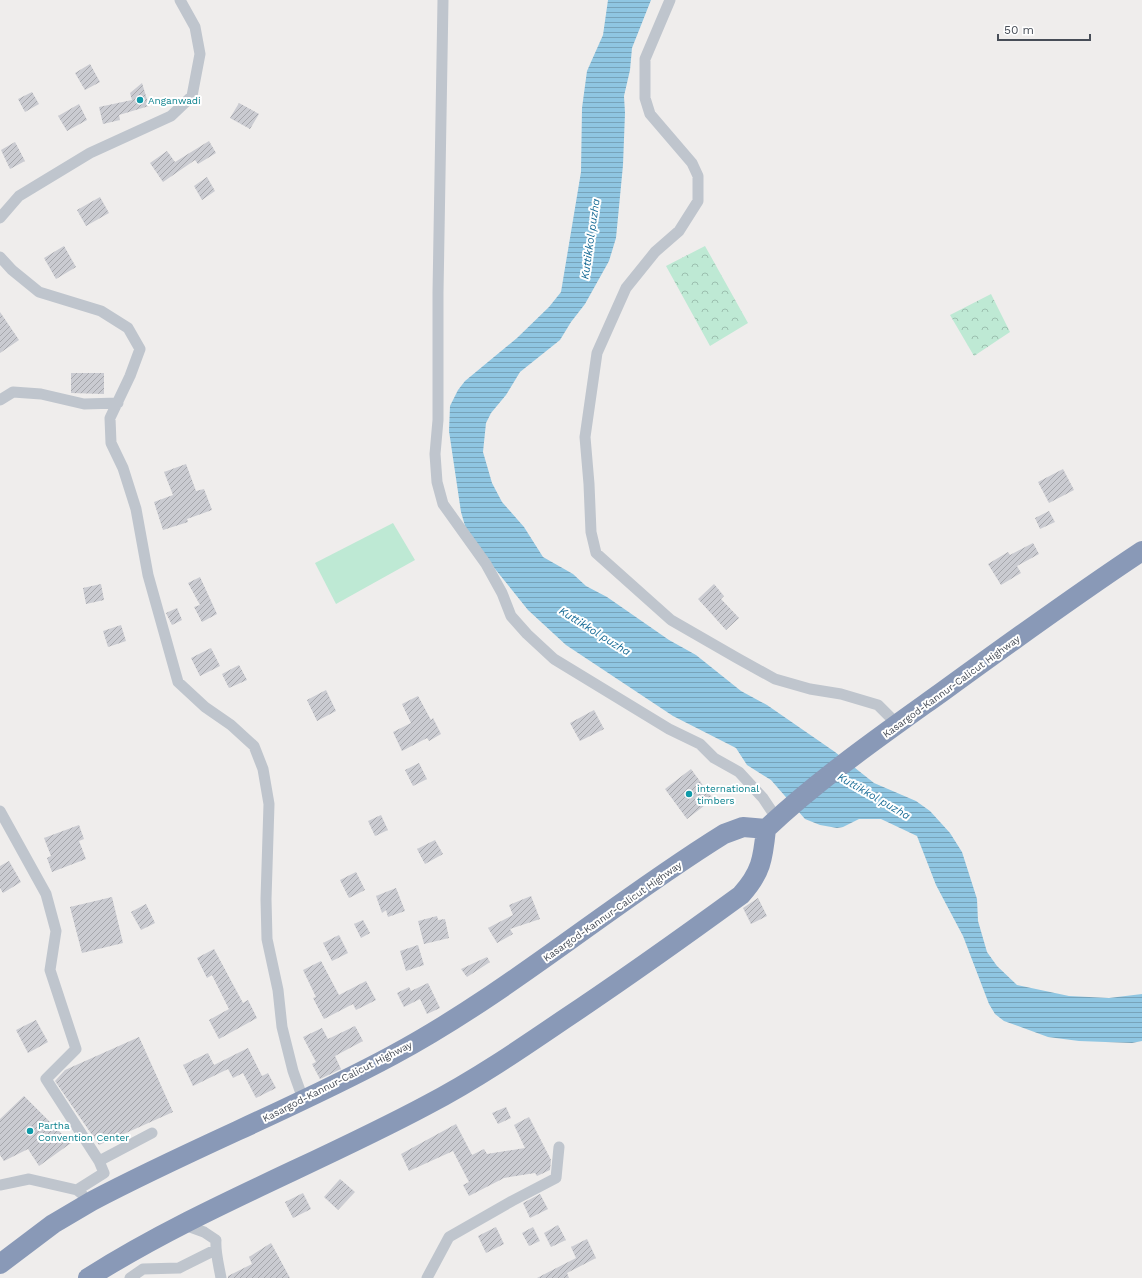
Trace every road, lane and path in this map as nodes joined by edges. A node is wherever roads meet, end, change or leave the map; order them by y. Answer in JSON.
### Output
{"nodes":[{"id":1,"x":180,"y":0,"type":"edge"},
{"id":2,"x":444,"y":0,"type":"edge"},
{"id":3,"x":670,"y":0,"type":"edge"},
{"id":4,"x":0,"y":218,"type":"edge"},
{"id":5,"x":0,"y":258,"type":"edge"},
{"id":6,"x":0,"y":400,"type":"edge"},
{"id":7,"x":118,"y":403,"type":"junction"},
{"id":8,"x":1142,"y":551,"type":"edge"},
{"id":9,"x":890,"y":729,"type":"junction"},
{"id":10,"x":0,"y":811,"type":"edge"},
{"id":11,"x":776,"y":819,"type":"junction"},
{"id":12,"x":303,"y":1099,"type":"junction"},
{"id":13,"x":152,"y":1133,"type":"dead end"},
{"id":14,"x":559,"y":1147,"type":"dead end"},
{"id":15,"x":99,"y":1161,"type":"junction"},
{"id":16,"x":0,"y":1185,"type":"edge"},
{"id":17,"x":84,"y":1196,"type":"junction"},
{"id":18,"x":182,"y":1224,"type":"junction"},
{"id":19,"x":215,"y":1250,"type":"junction"},
{"id":20,"x":0,"y":1264,"type":"edge"},
{"id":21,"x":88,"y":1278,"type":"edge"},
{"id":22,"x":130,"y":1278,"type":"edge"},
{"id":23,"x":221,"y":1278,"type":"edge"},
{"id":24,"x":427,"y":1278,"type":"edge"}],
"edges":[{"from":1,"to":4,"type":"street"},
{"from":2,"to":11,"type":"street"},
{"from":3,"to":9,"type":"street"},
{"from":5,"to":7,"type":"street"},
{"from":6,"to":7,"type":"street"},
{"from":7,"to":12,"type":"street"},
{"from":8,"to":9,"type":"highway","name":"Kasargod-Kannur-Calicut Highway"},
{"from":9,"to":11,"type":"highway","name":"Kasargod-Kannur-Calicut Highway"},
{"from":10,"to":15,"type":"street"},
{"from":11,"to":12,"type":"highway","name":"Kasargod-Kannur-Calicut Highway"},
{"from":11,"to":18,"type":"highway"},
{"from":12,"to":17,"type":"highway","name":"Kasargod-Kannur-Calicut Highway"},
{"from":13,"to":15,"type":"street"},
{"from":14,"to":24,"type":"street"},
{"from":15,"to":17,"type":"street"},
{"from":16,"to":17,"type":"street"},
{"from":17,"to":20,"type":"highway","name":"Kasargod-Kannur-Calicut Highway"},
{"from":18,"to":19,"type":"street"},
{"from":18,"to":21,"type":"highway"},
{"from":19,"to":22,"type":"street"},
{"from":19,"to":23,"type":"street"}]}
